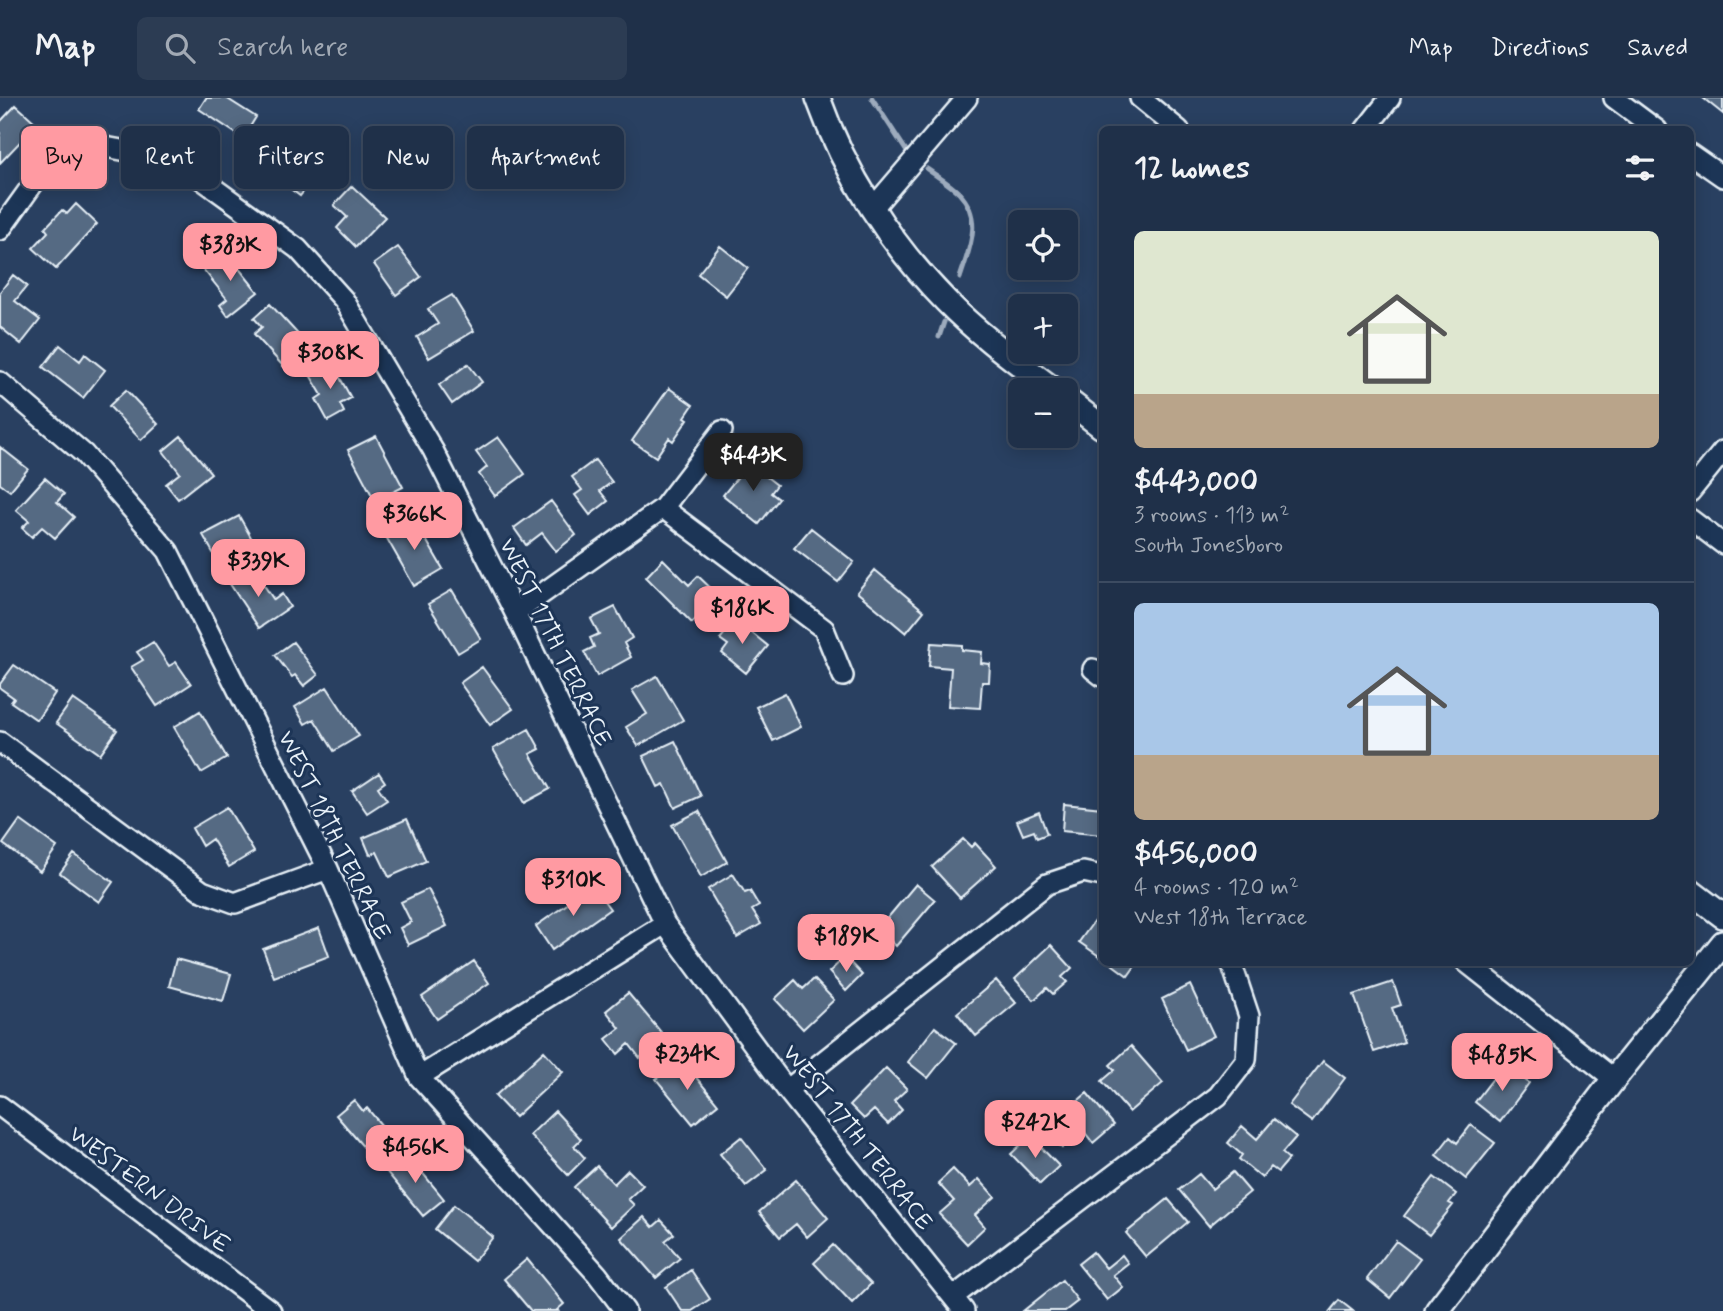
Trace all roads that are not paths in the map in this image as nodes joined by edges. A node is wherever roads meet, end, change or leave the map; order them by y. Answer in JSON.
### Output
{"nodes":[{"id":1,"x":818,"y":98,"type":"edge"},
{"id":2,"x":967,"y":98,"type":"edge"},
{"id":3,"x":1140,"y":98,"type":"edge"},
{"id":4,"x":1390,"y":98,"type":"edge"},
{"id":5,"x":1614,"y":98,"type":"edge"},
{"id":6,"x":1175,"y":126,"type":"edge"},
{"id":7,"x":1369,"y":126,"type":"edge"},
{"id":8,"x":1652,"y":126,"type":"edge"},
{"id":9,"x":1694,"y":157,"type":"edge"},
{"id":10,"x":1723,"y":177,"type":"edge"},
{"id":11,"x":872,"y":209,"type":"junction"},
{"id":12,"x":0,"y":230,"type":"edge"},
{"id":13,"x":1038,"y":378,"type":"edge"},
{"id":14,"x":0,"y":382,"type":"edge"},
{"id":15,"x":1078,"y":408,"type":"edge"},
{"id":16,"x":1099,"y":425,"type":"edge"},
{"id":17,"x":722,"y":431,"type":"dead end"},
{"id":18,"x":1723,"y":451,"type":"edge"},
{"id":19,"x":1694,"y":487,"type":"edge"},
{"id":20,"x":663,"y":508,"type":"junction"},
{"id":21,"x":1694,"y":522,"type":"edge"},
{"id":22,"x":1723,"y":544,"type":"edge"},
{"id":23,"x":515,"y":612,"type":"junction"},
{"id":24,"x":843,"y":676,"type":"dead end"},
{"id":25,"x":0,"y":742,"type":"edge"},
{"id":26,"x":328,"y":869,"type":"junction"},
{"id":27,"x":1099,"y":875,"type":"edge"},
{"id":28,"x":1694,"y":894,"type":"edge"},
{"id":29,"x":1723,"y":916,"type":"edge"},
{"id":30,"x":665,"y":924,"type":"junction"},
{"id":31,"x":1723,"y":943,"type":"edge"},
{"id":32,"x":1233,"y":966,"type":"edge"},
{"id":33,"x":1471,"y":966,"type":"edge"},
{"id":34,"x":419,"y":1077,"type":"junction"},
{"id":35,"x":1614,"y":1079,"type":"junction"},
{"id":36,"x":787,"y":1090,"type":"junction"},
{"id":37,"x":0,"y":1106,"type":"edge"},
{"id":38,"x":958,"y":1304,"type":"edge"},
{"id":39,"x":271,"y":1311,"type":"edge"},
{"id":40,"x":625,"y":1311,"type":"edge"},
{"id":41,"x":1437,"y":1311,"type":"edge"}],
"edges":[{"from":1,"to":11,"type":"street"},
{"from":2,"to":11,"type":"street"},
{"from":3,"to":6,"type":"street"},
{"from":4,"to":7,"type":"street"},
{"from":5,"to":8,"type":"street"},
{"from":9,"to":10,"type":"street"},
{"from":11,"to":13,"type":"street"},
{"from":12,"to":23,"type":"street","name":"WEST 17TH TERRACE"},
{"from":14,"to":26,"type":"street","name":"WEST 18TH TERRACE"},
{"from":15,"to":16,"type":"street"},
{"from":17,"to":20,"type":"street"},
{"from":18,"to":19,"type":"street"},
{"from":20,"to":23,"type":"street"},
{"from":20,"to":24,"type":"street"},
{"from":21,"to":22,"type":"street"},
{"from":23,"to":30,"type":"street","name":"WEST 17TH TERRACE"},
{"from":25,"to":26,"type":"street"},
{"from":26,"to":34,"type":"street","name":"WEST 18TH TERRACE"},
{"from":27,"to":36,"type":"street"},
{"from":28,"to":29,"type":"street"},
{"from":30,"to":34,"type":"street"},
{"from":30,"to":36,"type":"street","name":"WEST 17TH TERRACE"},
{"from":31,"to":35,"type":"street"},
{"from":32,"to":38,"type":"street"},
{"from":33,"to":35,"type":"street"},
{"from":34,"to":40,"type":"street","name":"WEST 18TH TERRACE"},
{"from":35,"to":41,"type":"street"},
{"from":36,"to":38,"type":"street","name":"WEST 17TH TERRACE"},
{"from":37,"to":39,"type":"street","name":"WESTERN DRIVE"}]}
